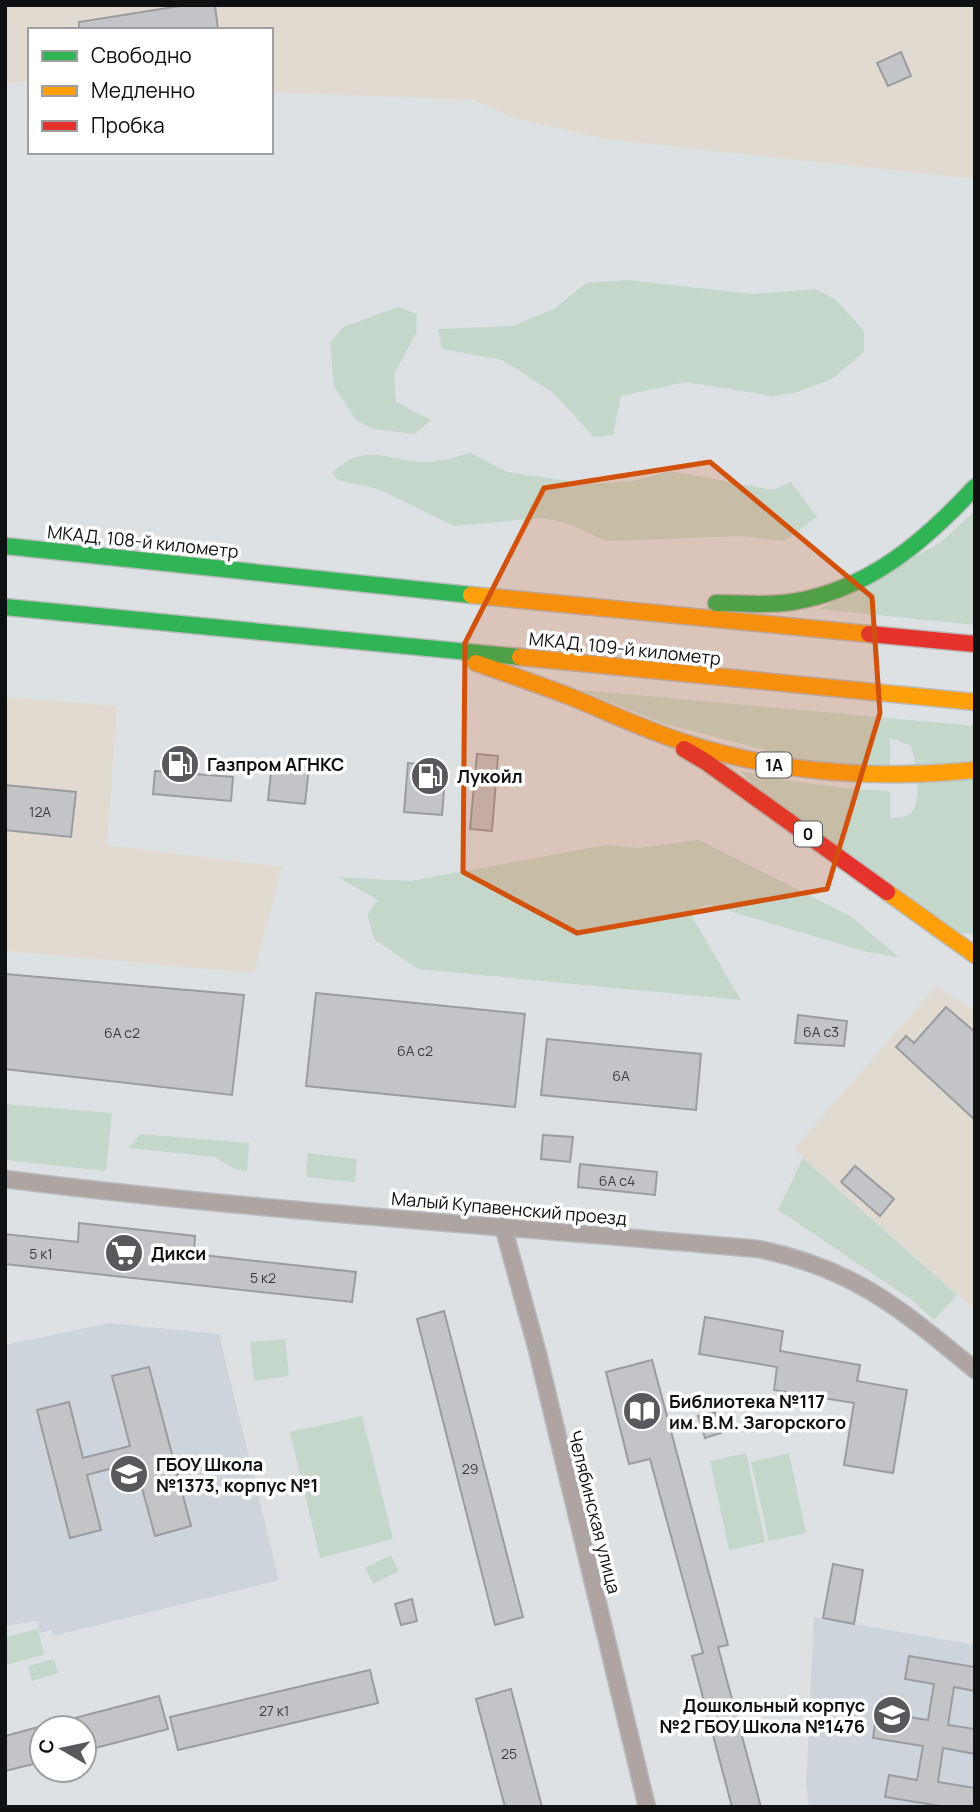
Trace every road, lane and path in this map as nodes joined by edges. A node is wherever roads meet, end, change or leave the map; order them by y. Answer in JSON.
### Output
{"nodes":[{"id":1,"x":975,"y":487,"type":"edge"},
{"id":2,"x":5,"y":546,"type":"edge"},
{"id":3,"x":277,"y":574,"type":"joint"},
{"id":4,"x":551,"y":604,"type":"junction"},
{"id":5,"x":5,"y":607,"type":"edge"},
{"id":6,"x":975,"y":644,"type":"edge"},
{"id":7,"x":433,"y":648,"type":"junction"},
{"id":8,"x":975,"y":702,"type":"edge"},
{"id":9,"x":662,"y":735,"type":"junction"},
{"id":10,"x":975,"y":770,"type":"edge"},
{"id":11,"x":951,"y":937,"type":"junction"},
{"id":12,"x":975,"y":943,"type":"edge"},
{"id":13,"x":975,"y":955,"type":"edge"},
{"id":14,"x":5,"y":1179,"type":"edge"},
{"id":15,"x":503,"y":1226,"type":"junction"},
{"id":16,"x":975,"y":1370,"type":"edge"},
{"id":17,"x":647,"y":1807,"type":"edge"}],
"edges":[{"from":1,"to":4,"type":"main road"},
{"from":2,"to":3,"type":"main road","name":"МКАД, 108-й километр"},
{"from":3,"to":4,"type":"main road","name":"МКАД, 109-й километр"},
{"from":4,"to":6,"type":"main road","name":"МКАД, 109-й километр"},
{"from":5,"to":7,"type":"main road","name":"МКАД, 109-й километр"},
{"from":7,"to":8,"type":"main road","name":"МКАД, 109-й километр"},
{"from":7,"to":9,"type":"main road","number":"0"},
{"from":9,"to":10,"type":"main road","number":"1A"},
{"from":9,"to":11,"type":"main road","number":"0"},
{"from":11,"to":12,"type":"main road"},
{"from":11,"to":13,"type":"main road","number":"0"},
{"from":14,"to":15,"type":"street","name":"Малый Купавенский проезд"},
{"from":15,"to":16,"type":"street","name":"Малый Купавенский проезд"},
{"from":15,"to":17,"type":"street","name":"Челябинская улица"}]}
